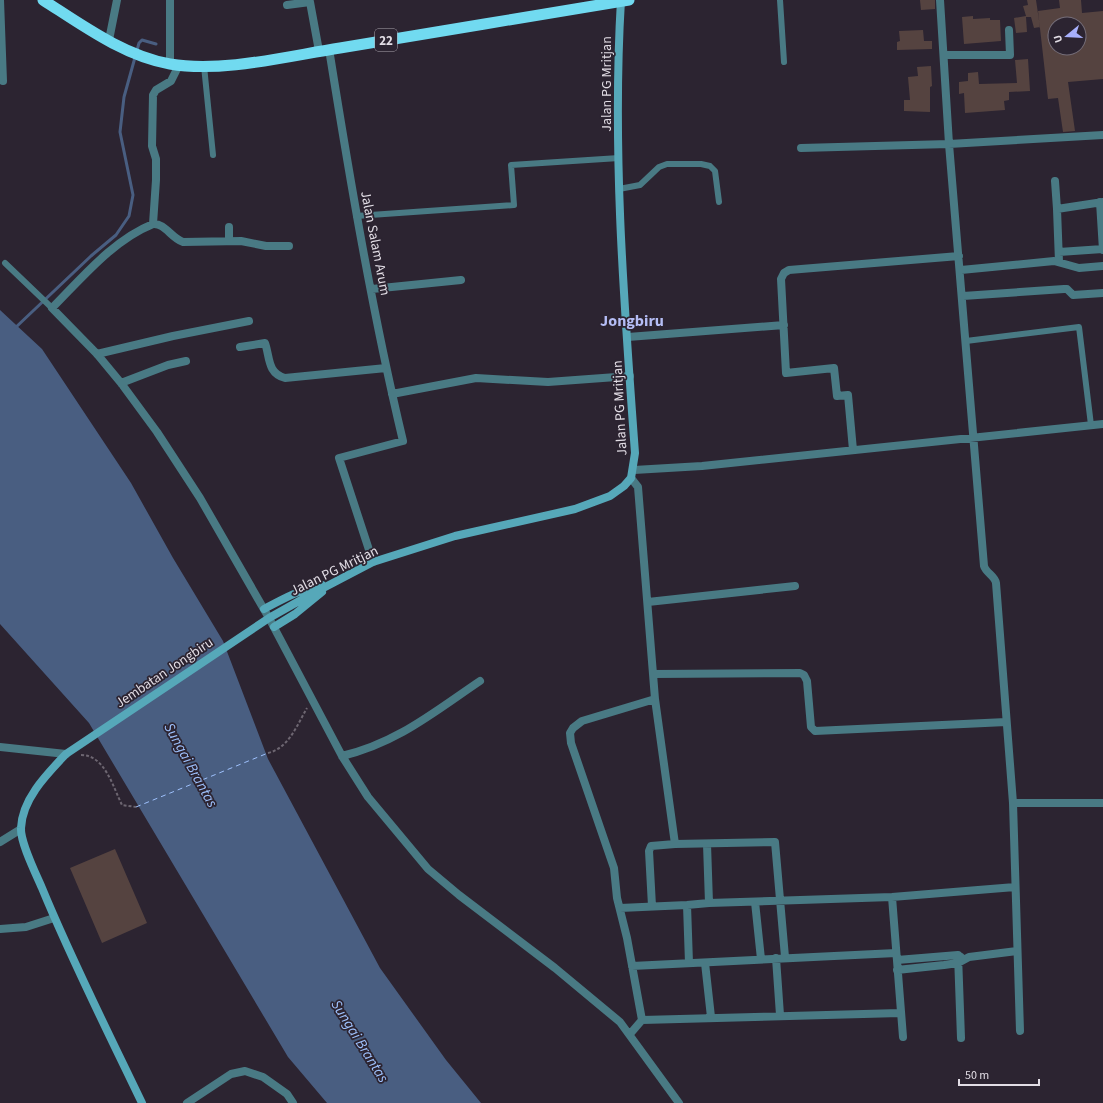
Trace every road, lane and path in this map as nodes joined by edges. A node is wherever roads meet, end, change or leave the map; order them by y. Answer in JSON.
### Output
{"nodes":[{"id":1,"x":0,"y":0,"type":"edge"},
{"id":2,"x":44,"y":0,"type":"edge"},
{"id":3,"x":117,"y":0,"type":"edge"},
{"id":4,"x":170,"y":0,"type":"edge"},
{"id":5,"x":624,"y":0,"type":"edge"},
{"id":6,"x":780,"y":0,"type":"edge"},
{"id":7,"x":940,"y":0,"type":"edge"},
{"id":8,"x":287,"y":5,"type":"dead end"},
{"id":9,"x":1009,"y":30,"type":"dead end"},
{"id":10,"x":109,"y":40,"type":"junction"},
{"id":11,"x":324,"y":50,"type":"junction"},
{"id":12,"x":944,"y":55,"type":"junction"},
{"id":13,"x":784,"y":62,"type":"dead end"},
{"id":14,"x":175,"y":65,"type":"junction"},
{"id":15,"x":204,"y":66,"type":"junction"},
{"id":16,"x":4,"y":81,"type":"dead end"},
{"id":17,"x":1103,"y":135,"type":"edge"},
{"id":18,"x":949,"y":144,"type":"junction"},
{"id":19,"x":801,"y":148,"type":"dead end"},
{"id":20,"x":213,"y":155,"type":"dead end"},
{"id":21,"x":619,"y":158,"type":"junction"},
{"id":22,"x":1055,"y":181,"type":"dead end"},
{"id":23,"x":619,"y":189,"type":"junction"},
{"id":24,"x":720,"y":202,"type":"dead end"},
{"id":25,"x":1101,"y":202,"type":"edge"},
{"id":26,"x":1057,"y":209,"type":"junction"},
{"id":27,"x":356,"y":216,"type":"junction"},
{"id":28,"x":153,"y":224,"type":"junction"},
{"id":29,"x":229,"y":227,"type":"dead end"},
{"id":30,"x":229,"y":241,"type":"junction"},
{"id":31,"x":289,"y":246,"type":"dead end"},
{"id":32,"x":1103,"y":250,"type":"edge"},
{"id":33,"x":1059,"y":252,"type":"junction"},
{"id":34,"x":959,"y":256,"type":"junction"},
{"id":35,"x":1059,"y":262,"type":"junction"},
{"id":36,"x":5,"y":263,"type":"dead end"},
{"id":37,"x":1103,"y":266,"type":"edge"},
{"id":38,"x":961,"y":270,"type":"junction"},
{"id":39,"x":460,"y":280,"type":"dead end"},
{"id":40,"x":372,"y":289,"type":"junction"},
{"id":41,"x":1103,"y":293,"type":"edge"},
{"id":42,"x":963,"y":296,"type":"junction"},
{"id":43,"x":52,"y":308,"type":"junction"},
{"id":44,"x":249,"y":321,"type":"dead end"},
{"id":45,"x":784,"y":325,"type":"junction"},
{"id":46,"x":628,"y":337,"type":"junction"},
{"id":47,"x":966,"y":341,"type":"junction"},
{"id":48,"x":240,"y":347,"type":"dead end"},
{"id":49,"x":97,"y":354,"type":"junction"},
{"id":50,"x":186,"y":361,"type":"dead end"},
{"id":51,"x":386,"y":368,"type":"junction"},
{"id":52,"x":630,"y":376,"type":"junction"},
{"id":53,"x":121,"y":383,"type":"junction"},
{"id":54,"x":392,"y":394,"type":"junction"},
{"id":55,"x":1103,"y":424,"type":"edge"},
{"id":56,"x":1091,"y":425,"type":"junction"},
{"id":57,"x":974,"y":437,"type":"junction"},
{"id":58,"x":853,"y":450,"type":"junction"},
{"id":59,"x":632,"y":474,"type":"junction"},
{"id":60,"x":373,"y":562,"type":"junction"},
{"id":61,"x":331,"y":584,"type":"junction"},
{"id":62,"x":795,"y":586,"type":"dead end"},
{"id":63,"x":648,"y":602,"type":"junction"},
{"id":64,"x":264,"y":609,"type":"junction"},
{"id":65,"x":269,"y":618,"type":"junction"},
{"id":66,"x":256,"y":626,"type":"joint"},
{"id":67,"x":274,"y":627,"type":"junction"},
{"id":68,"x":653,"y":674,"type":"junction"},
{"id":69,"x":480,"y":681,"type":"dead end"},
{"id":70,"x":655,"y":699,"type":"junction"},
{"id":71,"x":312,"y":700,"type":"junction"},
{"id":72,"x":1006,"y":722,"type":"junction"},
{"id":73,"x":0,"y":747,"type":"edge"},
{"id":74,"x":66,"y":754,"type":"junction"},
{"id":75,"x":268,"y":754,"type":"dead end"},
{"id":76,"x":342,"y":756,"type":"junction"},
{"id":77,"x":1012,"y":803,"type":"junction"},
{"id":78,"x":1103,"y":803,"type":"edge"},
{"id":79,"x":136,"y":807,"type":"dead end"},
{"id":80,"x":21,"y":829,"type":"junction"},
{"id":81,"x":0,"y":842,"type":"edge"},
{"id":82,"x":676,"y":844,"type":"junction"},
{"id":83,"x":707,"y":844,"type":"junction"},
{"id":84,"x":1015,"y":887,"type":"junction"},
{"id":85,"x":892,"y":896,"type":"junction"},
{"id":86,"x":780,"y":901,"type":"junction"},
{"id":87,"x":755,"y":902,"type":"junction"},
{"id":88,"x":709,"y":903,"type":"junction"},
{"id":89,"x":687,"y":905,"type":"junction"},
{"id":90,"x":652,"y":906,"type":"junction"},
{"id":91,"x":620,"y":908,"type":"junction"},
{"id":92,"x":54,"y":918,"type":"junction"},
{"id":93,"x":0,"y":930,"type":"edge"},
{"id":94,"x":1015,"y":952,"type":"junction"},
{"id":95,"x":785,"y":957,"type":"junction"},
{"id":96,"x":896,"y":957,"type":"junction"},
{"id":97,"x":761,"y":958,"type":"junction"},
{"id":98,"x":776,"y":958,"type":"junction"},
{"id":99,"x":960,"y":959,"type":"junction"},
{"id":100,"x":689,"y":963,"type":"junction"},
{"id":101,"x":705,"y":963,"type":"junction"},
{"id":102,"x":632,"y":966,"type":"junction"},
{"id":103,"x":897,"y":970,"type":"junction"},
{"id":104,"x":900,"y":1013,"type":"junction"},
{"id":105,"x":780,"y":1015,"type":"junction"},
{"id":106,"x":711,"y":1018,"type":"junction"},
{"id":107,"x":642,"y":1020,"type":"junction"},
{"id":108,"x":1018,"y":1032,"type":"dead end"},
{"id":109,"x":630,"y":1034,"type":"junction"},
{"id":110,"x":903,"y":1037,"type":"dead end"},
{"id":111,"x":961,"y":1038,"type":"dead end"},
{"id":112,"x":142,"y":1103,"type":"edge"},
{"id":113,"x":187,"y":1103,"type":"edge"},
{"id":114,"x":293,"y":1103,"type":"edge"},
{"id":115,"x":679,"y":1103,"type":"edge"}],
"edges":[{"from":1,"to":16,"type":"street"},
{"from":2,"to":10,"type":"highway","number":"22"},
{"from":3,"to":10,"type":"street"},
{"from":4,"to":14,"type":"street"},
{"from":5,"to":11,"type":"highway","number":"22"},
{"from":5,"to":21,"type":"main road","name":"Jalan PG Mritjan"},
{"from":6,"to":13,"type":"lane"},
{"from":7,"to":12,"type":"street"},
{"from":8,"to":11,"type":"street","name":"Jalan Salam Arum"},
{"from":9,"to":12,"type":"street"},
{"from":10,"to":14,"type":"highway","number":"22"},
{"from":11,"to":15,"type":"highway","number":"22"},
{"from":11,"to":27,"type":"street","name":"Jalan Salam Arum"},
{"from":12,"to":18,"type":"street"},
{"from":14,"to":15,"type":"highway","number":"22"},
{"from":14,"to":28,"type":"street"},
{"from":15,"to":20,"type":"lane"},
{"from":17,"to":18,"type":"street"},
{"from":18,"to":19,"type":"street"},
{"from":18,"to":34,"type":"street"},
{"from":21,"to":23,"type":"main road","name":"Jalan PG Mritjan"},
{"from":21,"to":27,"type":"lane"},
{"from":22,"to":26,"type":"street"},
{"from":23,"to":24,"type":"lane"},
{"from":23,"to":46,"type":"main road","name":"Jalan PG Mritjan"},
{"from":25,"to":26,"type":"street"},
{"from":25,"to":32,"type":"street"},
{"from":26,"to":33,"type":"street"},
{"from":27,"to":40,"type":"street","name":"Jalan Salam Arum"},
{"from":28,"to":30,"type":"street"},
{"from":28,"to":43,"type":"street"},
{"from":29,"to":30,"type":"street"},
{"from":30,"to":31,"type":"street"},
{"from":32,"to":33,"type":"street"},
{"from":33,"to":35,"type":"street"},
{"from":34,"to":38,"type":"street"},
{"from":34,"to":45,"type":"street"},
{"from":35,"to":37,"type":"street"},
{"from":35,"to":38,"type":"street"},
{"from":36,"to":43,"type":"lane"},
{"from":38,"to":42,"type":"street"},
{"from":39,"to":40,"type":"street"},
{"from":40,"to":51,"type":"street","name":"Jalan Salam Arum"},
{"from":41,"to":42,"type":"street"},
{"from":42,"to":47,"type":"street"},
{"from":43,"to":49,"type":"street"},
{"from":44,"to":49,"type":"street"},
{"from":45,"to":46,"type":"street"},
{"from":45,"to":58,"type":"street"},
{"from":46,"to":52,"type":"main road","name":"Jalan PG Mritjan"},
{"from":47,"to":56,"type":"lane"},
{"from":47,"to":57,"type":"street"},
{"from":48,"to":51,"type":"street"},
{"from":49,"to":53,"type":"street"},
{"from":50,"to":53,"type":"street"},
{"from":51,"to":54,"type":"street","name":"Jalan Salam Arum"},
{"from":52,"to":54,"type":"street"},
{"from":52,"to":59,"type":"main road","name":"Jalan PG Mritjan"},
{"from":53,"to":64,"type":"street"},
{"from":54,"to":60,"type":"street","name":"Jalan Salam Arum"},
{"from":55,"to":56,"type":"street"},
{"from":56,"to":57,"type":"street"},
{"from":57,"to":58,"type":"street"},
{"from":57,"to":72,"type":"street"},
{"from":58,"to":59,"type":"street"},
{"from":59,"to":60,"type":"main road","name":"Jalan PG Mritjan"},
{"from":59,"to":63,"type":"street"},
{"from":60,"to":61,"type":"main road","name":"Jalan PG Mritjan"},
{"from":61,"to":64,"type":"main road"},
{"from":61,"to":65,"type":"main road","name":"Jalan PG Mritjan"},
{"from":61,"to":67,"type":"main road"},
{"from":62,"to":63,"type":"street"},
{"from":63,"to":68,"type":"street"},
{"from":64,"to":65,"type":"street"},
{"from":65,"to":66,"type":"main road","name":"Jalan PG Mritjan"},
{"from":65,"to":67,"type":"street"},
{"from":66,"to":74,"type":"main road","name":"Jembatan Jongbiru"},
{"from":67,"to":71,"type":"street"},
{"from":68,"to":70,"type":"street"},
{"from":68,"to":72,"type":"street"},
{"from":69,"to":76,"type":"street"},
{"from":70,"to":82,"type":"street"},
{"from":70,"to":91,"type":"street"},
{"from":71,"to":75,"type":"path"},
{"from":71,"to":76,"type":"street"},
{"from":72,"to":77,"type":"street"},
{"from":73,"to":74,"type":"street"},
{"from":74,"to":79,"type":"path"},
{"from":74,"to":80,"type":"main road","name":"Jembatan Jongbiru"},
{"from":76,"to":109,"type":"street"},
{"from":77,"to":78,"type":"street"},
{"from":77,"to":84,"type":"street"},
{"from":80,"to":81,"type":"street"},
{"from":80,"to":92,"type":"main road"},
{"from":82,"to":83,"type":"street"},
{"from":82,"to":90,"type":"street"},
{"from":83,"to":86,"type":"street"},
{"from":83,"to":88,"type":"street"},
{"from":84,"to":85,"type":"street"},
{"from":84,"to":94,"type":"street"},
{"from":85,"to":86,"type":"street"},
{"from":85,"to":96,"type":"street"},
{"from":86,"to":87,"type":"street"},
{"from":86,"to":95,"type":"street"},
{"from":87,"to":88,"type":"street"},
{"from":87,"to":97,"type":"street"},
{"from":88,"to":89,"type":"street"},
{"from":89,"to":90,"type":"street"},
{"from":89,"to":100,"type":"street"},
{"from":90,"to":91,"type":"street"},
{"from":91,"to":102,"type":"street"},
{"from":92,"to":93,"type":"street"},
{"from":92,"to":112,"type":"main road"},
{"from":94,"to":99,"type":"street"},
{"from":94,"to":108,"type":"street"},
{"from":95,"to":96,"type":"street"},
{"from":95,"to":98,"type":"street"},
{"from":96,"to":99,"type":"street"},
{"from":96,"to":103,"type":"street"},
{"from":97,"to":98,"type":"street"},
{"from":97,"to":101,"type":"street"},
{"from":98,"to":105,"type":"street"},
{"from":99,"to":103,"type":"street"},
{"from":99,"to":111,"type":"street"},
{"from":100,"to":101,"type":"street"},
{"from":100,"to":102,"type":"street"},
{"from":101,"to":106,"type":"street"},
{"from":102,"to":107,"type":"street"},
{"from":103,"to":104,"type":"street"},
{"from":104,"to":105,"type":"street"},
{"from":104,"to":110,"type":"street"},
{"from":105,"to":106,"type":"street"},
{"from":106,"to":107,"type":"street"},
{"from":107,"to":109,"type":"street"},
{"from":109,"to":115,"type":"street"},
{"from":113,"to":114,"type":"street"}]}
